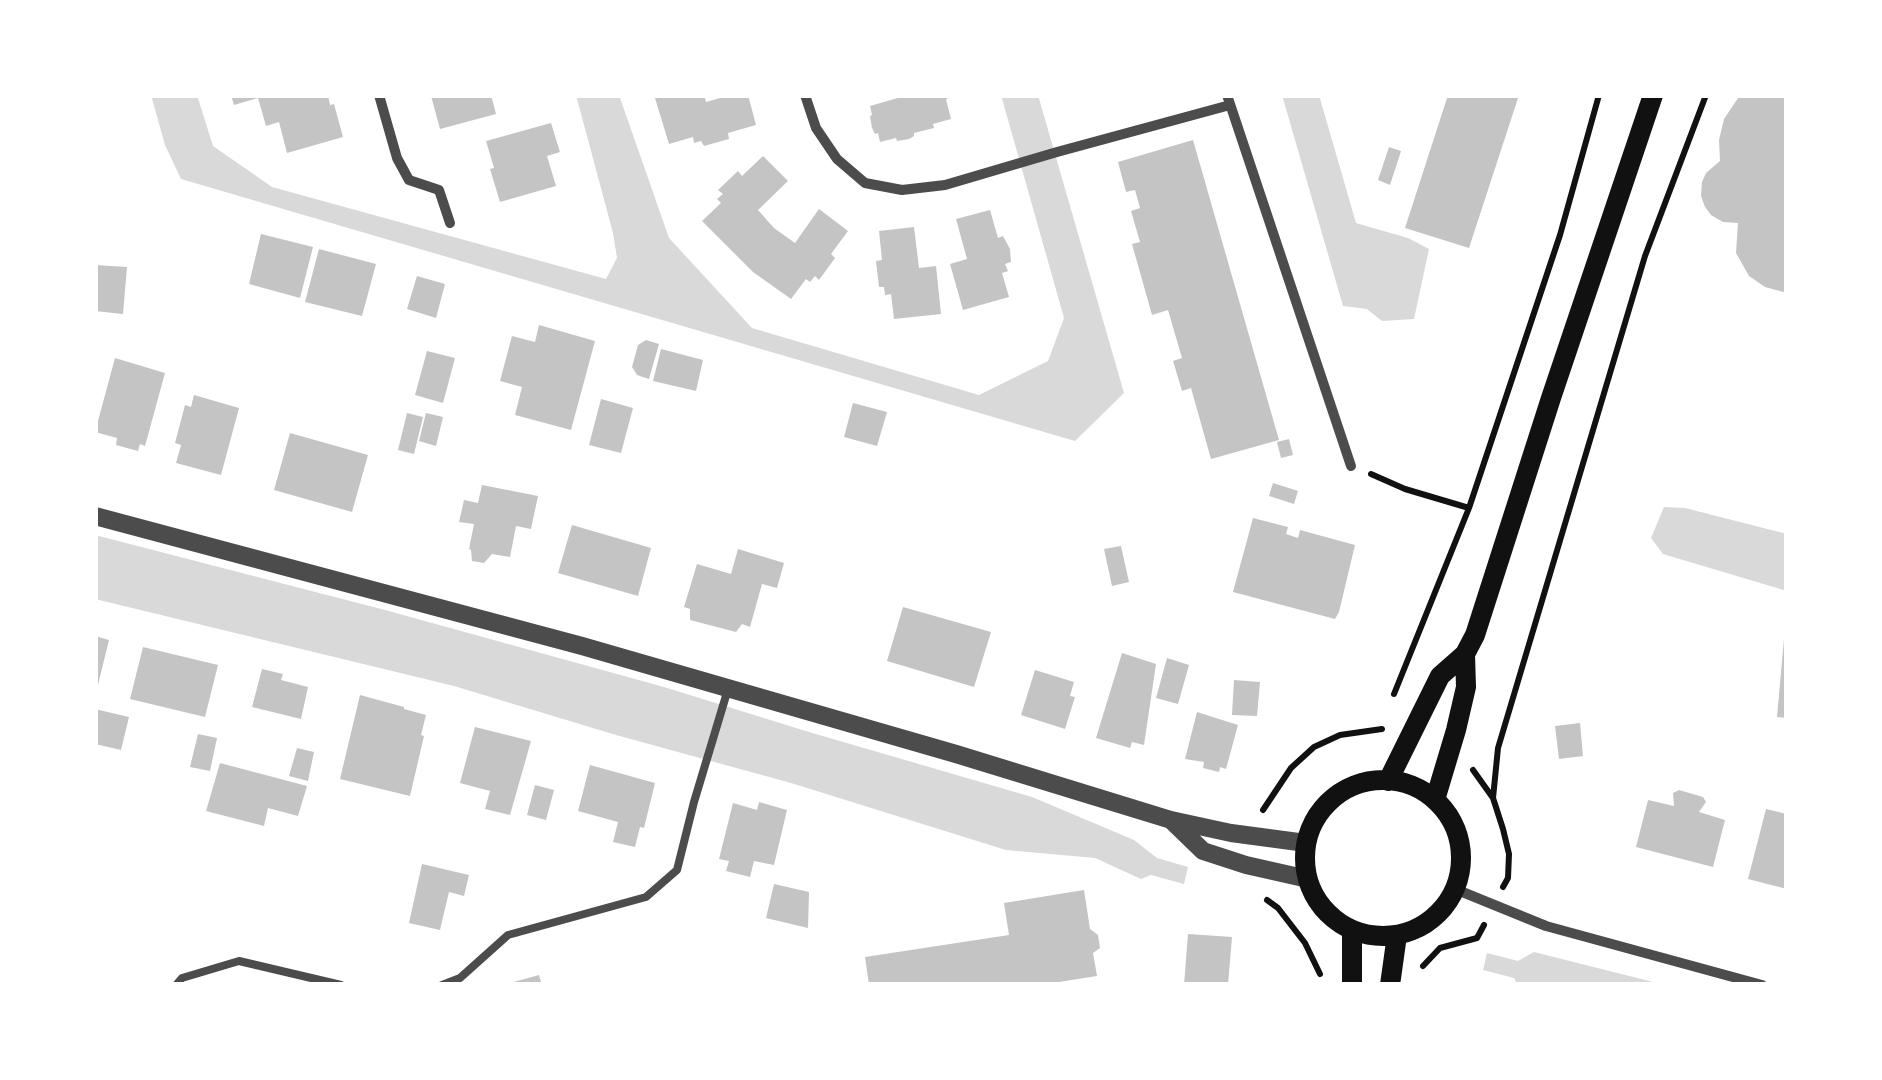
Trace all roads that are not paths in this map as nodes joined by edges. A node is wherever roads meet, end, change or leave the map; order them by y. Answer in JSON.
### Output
{"nodes":[{"id":1,"x":379,"y":95,"type":"edge"},
{"id":2,"x":806,"y":95,"type":"edge"},
{"id":3,"x":1653,"y":95,"type":"edge"},
{"id":4,"x":1228,"y":100,"type":"edge"},
{"id":5,"x":450,"y":223,"type":"dead end"},
{"id":6,"x":1352,"y":466,"type":"road end"},
{"id":7,"x":95,"y":516,"type":"edge"},
{"id":8,"x":1465,"y":654,"type":"junction"},
{"id":9,"x":725,"y":696,"type":"junction"},
{"id":10,"x":1388,"y":780,"type":"junction"},
{"id":11,"x":1435,"y":800,"type":"junction"},
{"id":12,"x":1171,"y":820,"type":"junction"},
{"id":13,"x":1306,"y":844,"type":"junction"},
{"id":14,"x":1308,"y":879,"type":"junction"},
{"id":15,"x":1455,"y":889,"type":"junction"},
{"id":16,"x":1352,"y":930,"type":"junction"},
{"id":17,"x":1398,"y":935,"type":"junction"},
{"id":18,"x":176,"y":985,"type":"edge"},
{"id":19,"x":341,"y":985,"type":"edge"},
{"id":20,"x":442,"y":985,"type":"edge"},
{"id":21,"x":1352,"y":985,"type":"edge"},
{"id":22,"x":1390,"y":985,"type":"edge"},
{"id":23,"x":1762,"y":985,"type":"edge"}],
"edges":[{"from":1,"to":5,"type":"street"},
{"from":2,"to":4,"type":"street"},
{"from":3,"to":8,"type":"main road"},
{"from":4,"to":6,"type":"street"},
{"from":7,"to":9,"type":"street"},
{"from":8,"to":10,"type":"main road"},
{"from":8,"to":11,"type":"main road"},
{"from":9,"to":12,"type":"street"},
{"from":9,"to":20,"type":"lane"},
{"from":10,"to":11,"type":"main road"},
{"from":10,"to":13,"type":"main road"},
{"from":11,"to":15,"type":"main road"},
{"from":12,"to":13,"type":"street"},
{"from":12,"to":14,"type":"street"},
{"from":13,"to":14,"type":"main road"},
{"from":14,"to":16,"type":"main road"},
{"from":15,"to":17,"type":"main road"},
{"from":15,"to":23,"type":"street"},
{"from":16,"to":17,"type":"main road"},
{"from":16,"to":21,"type":"main road"},
{"from":17,"to":22,"type":"main road"},
{"from":18,"to":19,"type":"lane"}]}
